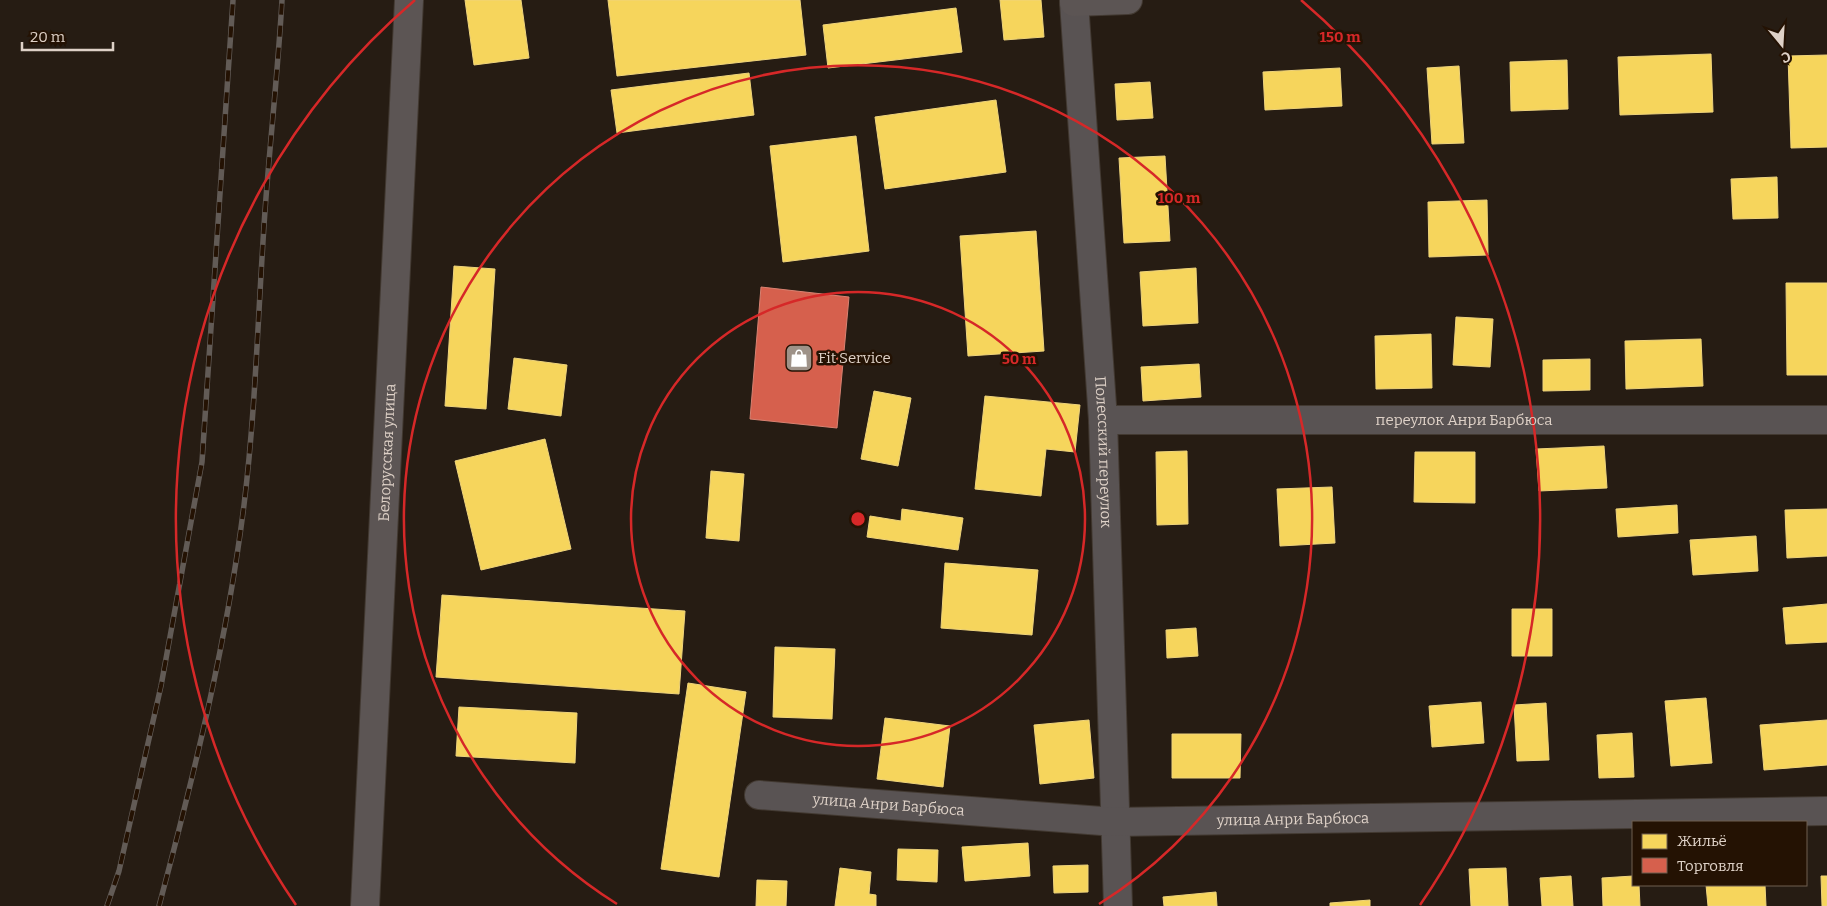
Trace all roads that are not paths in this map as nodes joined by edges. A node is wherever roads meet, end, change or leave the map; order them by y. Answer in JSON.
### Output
{"nodes":[{"id":1,"x":409,"y":0,"type":"edge"},
{"id":2,"x":1128,"y":0,"type":"edge"},
{"id":3,"x":1074,"y":1,"type":"edge"},
{"id":4,"x":1103,"y":420,"type":"junction"},
{"id":5,"x":1827,"y":420,"type":"edge"},
{"id":6,"x":759,"y":795,"type":"dead end"},
{"id":7,"x":1827,"y":811,"type":"edge"},
{"id":8,"x":1114,"y":822,"type":"junction"},
{"id":9,"x":366,"y":906,"type":"edge"},
{"id":10,"x":1118,"y":906,"type":"edge"}],
"edges":[{"from":1,"to":9,"type":"street","name":"Белорусская улица"},
{"from":2,"to":3,"type":"street"},
{"from":3,"to":4,"type":"street","name":"Полесский переулок"},
{"from":4,"to":5,"type":"street","name":"переулок Анри Барбюса"},
{"from":4,"to":8,"type":"street","name":"Полесский переулок"},
{"from":6,"to":8,"type":"street","name":"улица Анри Барбюса"},
{"from":7,"to":8,"type":"street","name":"улица Анри Барбюса"},
{"from":8,"to":10,"type":"street","name":"Полесский переулок"}]}
